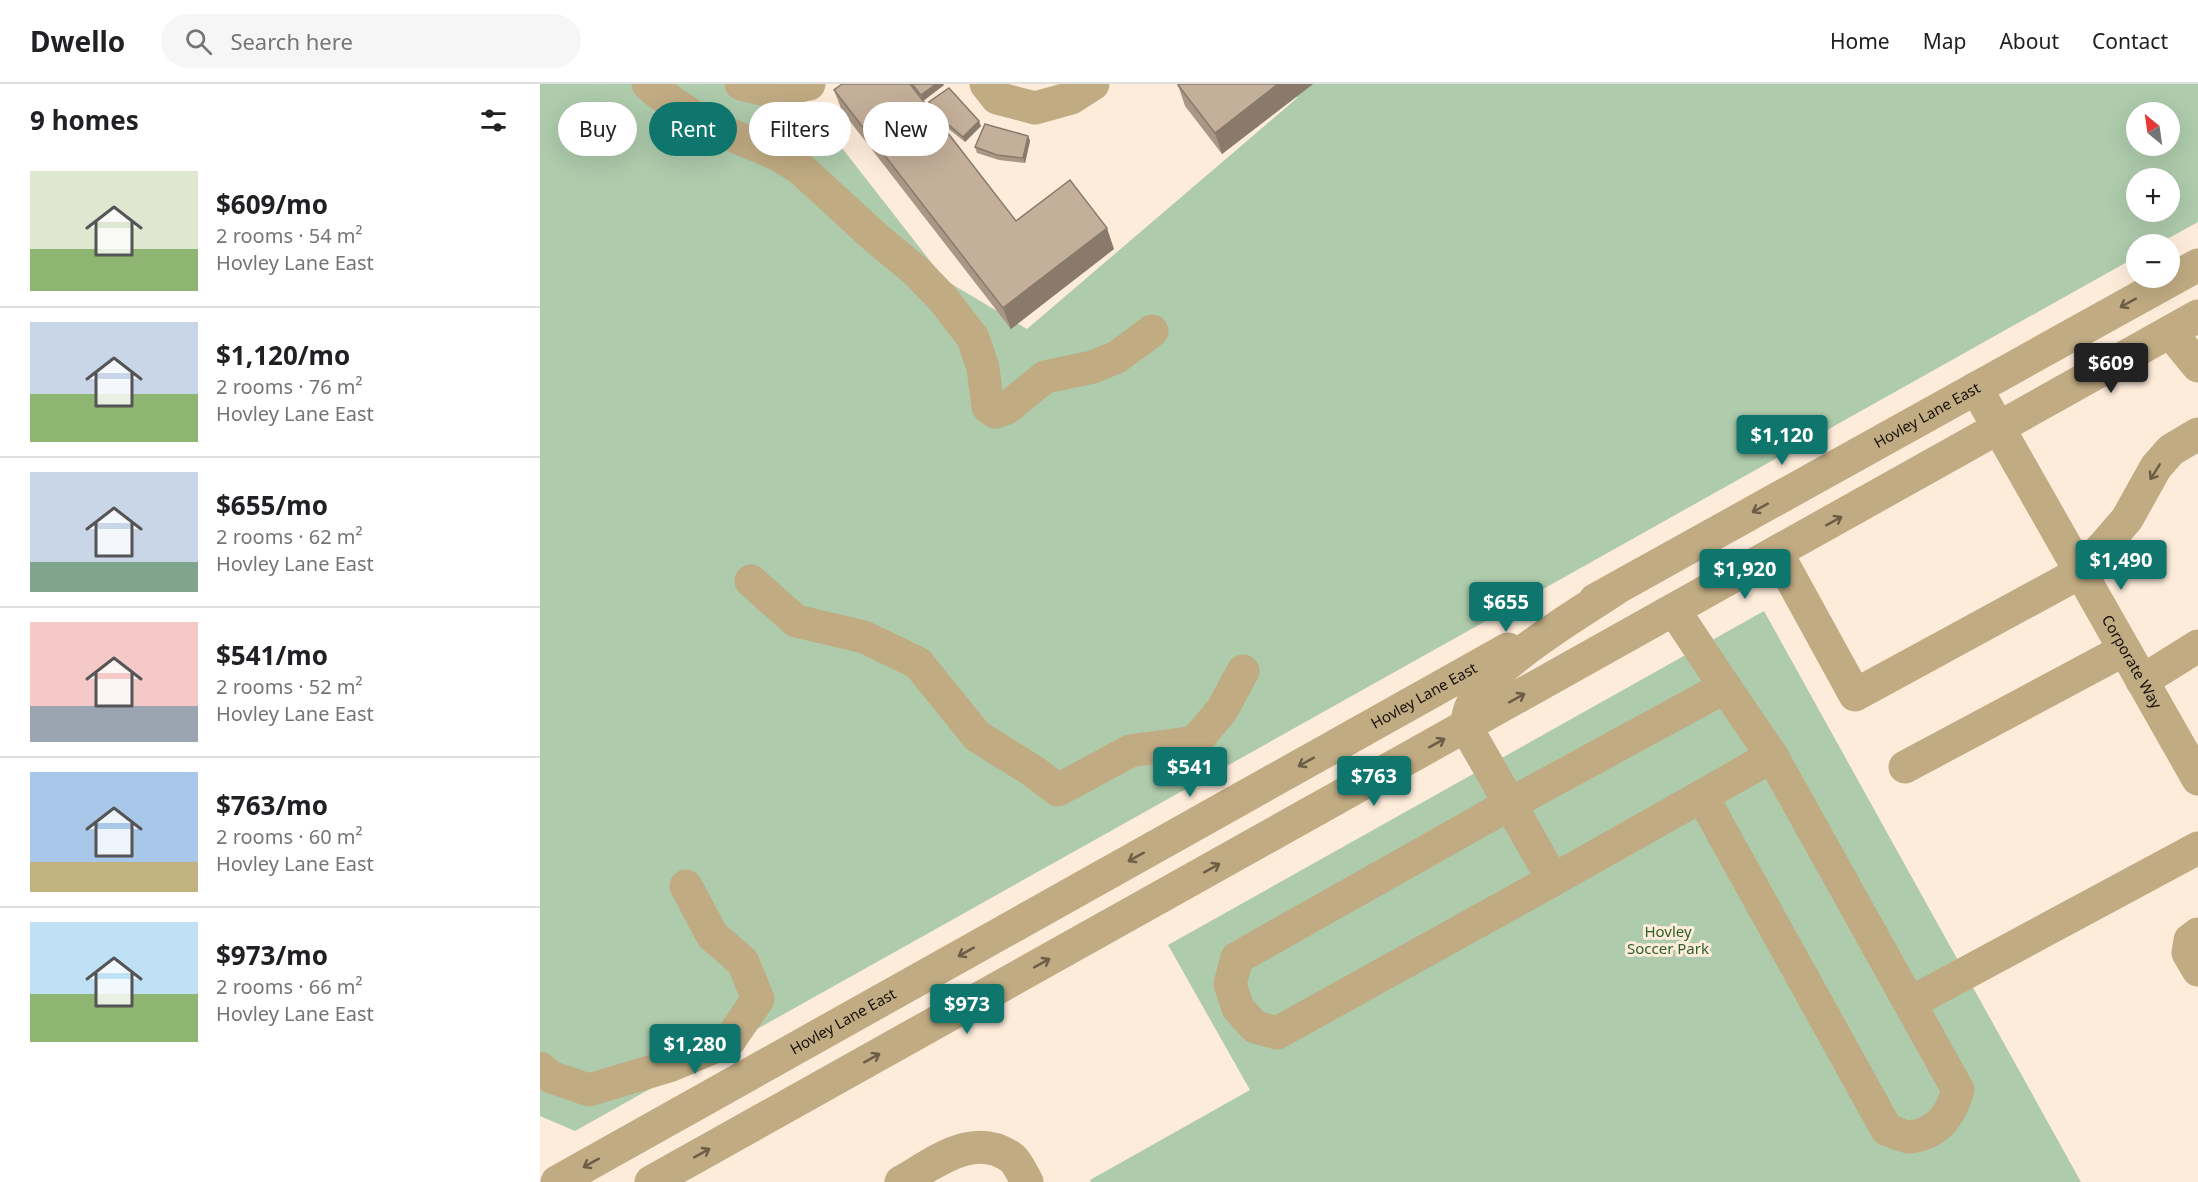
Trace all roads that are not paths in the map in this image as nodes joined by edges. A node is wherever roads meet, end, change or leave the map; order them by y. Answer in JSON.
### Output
{"nodes":[{"id":1,"x":648,"y":84,"type":"edge"},
{"id":2,"x":741,"y":84,"type":"edge"},
{"id":3,"x":809,"y":84,"type":"edge"},
{"id":4,"x":986,"y":84,"type":"edge"},
{"id":5,"x":1093,"y":84,"type":"edge"},
{"id":6,"x":2198,"y":265,"type":"edge"},
{"id":7,"x":2184,"y":324,"type":"edge"},
{"id":8,"x":1152,"y":331,"type":"dead end"},
{"id":9,"x":2198,"y":366,"type":"edge"},
{"id":10,"x":1976,"y":388,"type":"junction"},
{"id":11,"x":2000,"y":428,"type":"junction"},
{"id":12,"x":2198,"y":434,"type":"edge"},
{"id":13,"x":1777,"y":553,"type":"junction"},
{"id":14,"x":2081,"y":572,"type":"junction"},
{"id":15,"x":751,"y":581,"type":"dead end"},
{"id":16,"x":1614,"y":590,"type":"junction"},
{"id":17,"x":1674,"y":610,"type":"junction"},
{"id":18,"x":2198,"y":646,"type":"edge"},
{"id":19,"x":2124,"y":650,"type":"junction"},
{"id":20,"x":1243,"y":671,"type":"dead end"},
{"id":21,"x":2142,"y":681,"type":"junction"},
{"id":22,"x":1725,"y":687,"type":"junction"},
{"id":23,"x":1466,"y":727,"type":"junction"},
{"id":24,"x":1772,"y":756,"type":"junction"},
{"id":25,"x":1905,"y":766,"type":"dead end"},
{"id":26,"x":2198,"y":779,"type":"edge"},
{"id":27,"x":1702,"y":796,"type":"junction"},
{"id":28,"x":1510,"y":804,"type":"junction"},
{"id":29,"x":2198,"y":848,"type":"edge"},
{"id":30,"x":1553,"y":880,"type":"junction"},
{"id":31,"x":686,"y":886,"type":"dead end"},
{"id":32,"x":2198,"y":934,"type":"edge"},
{"id":33,"x":2198,"y":970,"type":"edge"},
{"id":34,"x":1910,"y":1003,"type":"junction"},
{"id":35,"x":540,"y":1068,"type":"edge"},
{"id":36,"x":624,"y":1144,"type":"junction"},
{"id":37,"x":557,"y":1182,"type":"edge"},
{"id":38,"x":645,"y":1182,"type":"edge"},
{"id":39,"x":651,"y":1182,"type":"edge"},
{"id":40,"x":901,"y":1182,"type":"edge"},
{"id":41,"x":1027,"y":1182,"type":"edge"}],
"edges":[{"from":1,"to":8,"type":"street"},
{"from":2,"to":3,"type":"street"},
{"from":4,"to":5,"type":"street"},
{"from":6,"to":10,"type":"street","name":"Hovley Lane East","one_way":true},
{"from":7,"to":9,"type":"street"},
{"from":7,"to":11,"type":"street"},
{"from":10,"to":11,"type":"street","name":"Corporate Way"},
{"from":10,"to":16,"type":"street","name":"Hovley Lane East","one_way":true},
{"from":13,"to":11,"type":"street","one_way":true},
{"from":11,"to":14,"type":"street","name":"Corporate Way"},
{"from":12,"to":14,"type":"street","one_way":true},
{"from":13,"to":14,"type":"street"},
{"from":13,"to":17,"type":"street"},
{"from":14,"to":19,"type":"street","name":"Corporate Way"},
{"from":15,"to":20,"type":"street"},
{"from":16,"to":23,"type":"street"},
{"from":16,"to":36,"type":"street","name":"Hovley Lane East","one_way":true},
{"from":17,"to":22,"type":"street"},
{"from":23,"to":17,"type":"street","one_way":true},
{"from":18,"to":21,"type":"street"},
{"from":19,"to":21,"type":"street","name":"Corporate Way"},
{"from":19,"to":25,"type":"street"},
{"from":21,"to":26,"type":"street","name":"Corporate Way"},
{"from":22,"to":24,"type":"street"},
{"from":22,"to":28,"type":"street"},
{"from":23,"to":28,"type":"street"},
{"from":39,"to":23,"type":"street","one_way":true},
{"from":24,"to":27,"type":"street"},
{"from":24,"to":34,"type":"street"},
{"from":27,"to":30,"type":"street"},
{"from":27,"to":34,"type":"street"},
{"from":28,"to":30,"type":"street"},
{"from":28,"to":30,"type":"street"},
{"from":29,"to":34,"type":"street"},
{"from":31,"to":35,"type":"street"},
{"from":32,"to":33,"type":"street"},
{"from":36,"to":37,"type":"street","name":"Hovley Lane East","one_way":true},
{"from":36,"to":38,"type":"street"},
{"from":40,"to":41,"type":"street"}]}
